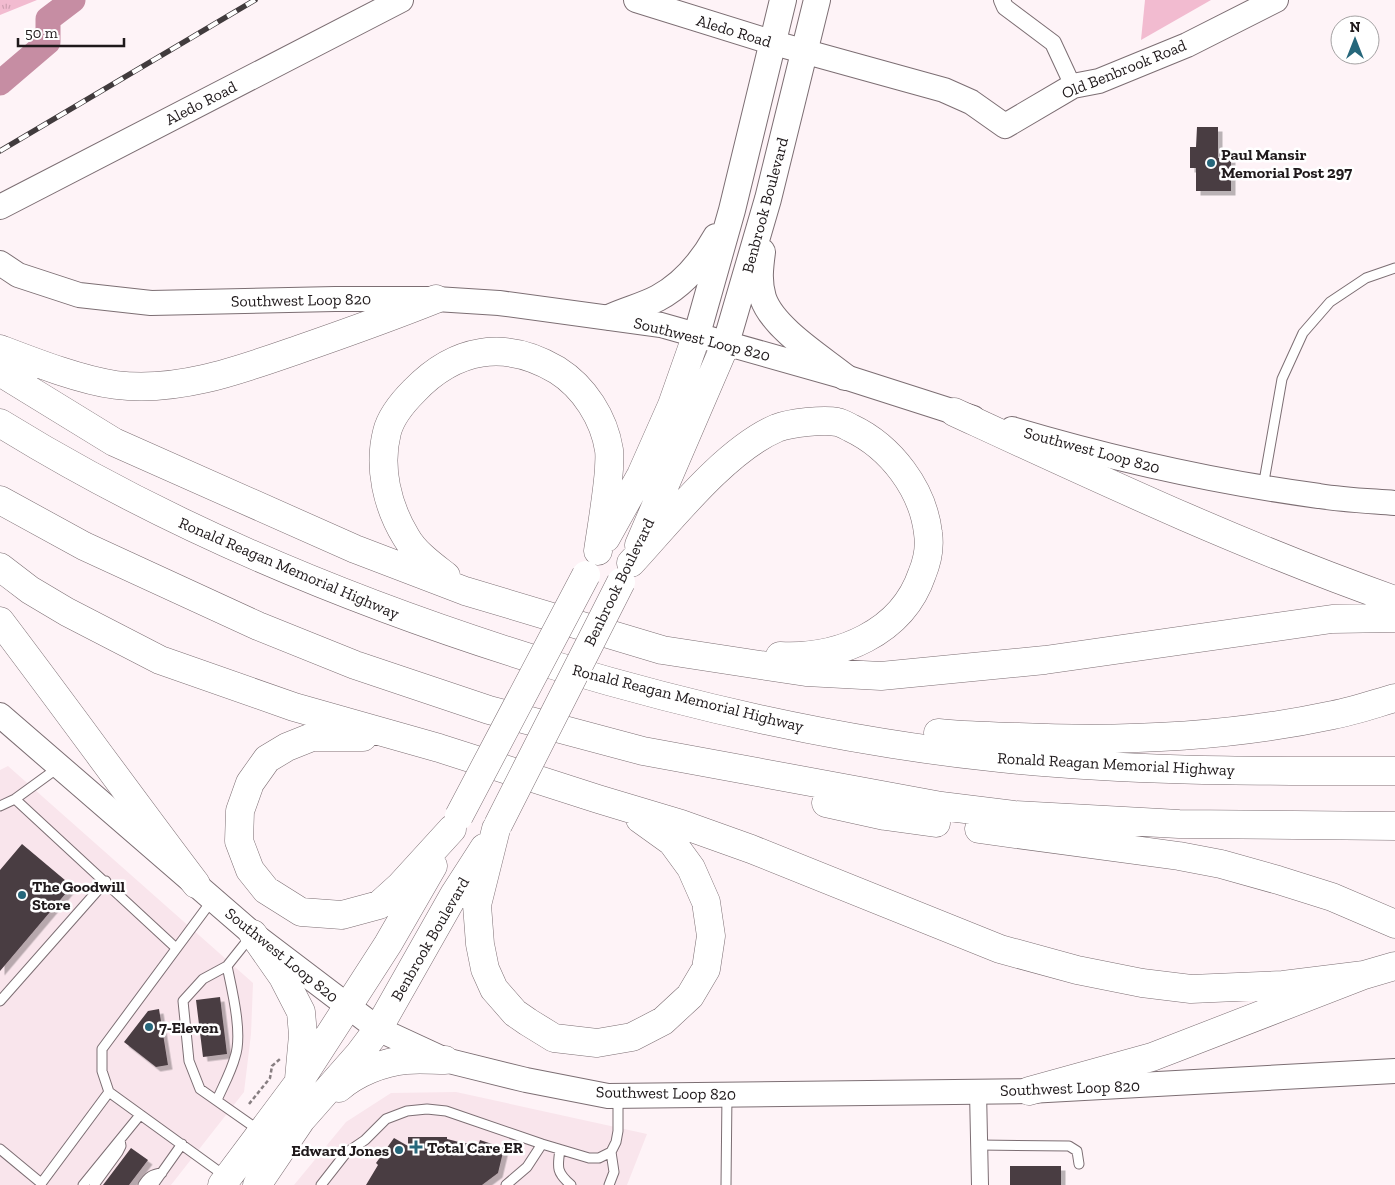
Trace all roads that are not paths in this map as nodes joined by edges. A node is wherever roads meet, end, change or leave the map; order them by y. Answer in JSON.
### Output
{"nodes":[{"id":1,"x":401,"y":0,"type":"edge"},
{"id":2,"x":636,"y":0,"type":"edge"},
{"id":3,"x":783,"y":0,"type":"edge"},
{"id":4,"x":817,"y":0,"type":"edge"},
{"id":5,"x":1002,"y":0,"type":"edge"},
{"id":6,"x":1276,"y":0,"type":"edge"},
{"id":7,"x":774,"y":43,"type":"junction"},
{"id":8,"x":805,"y":52,"type":"junction"},
{"id":9,"x":1074,"y":86,"type":"junction"},
{"id":10,"x":768,"y":199,"type":"junction"},
{"id":11,"x":0,"y":206,"type":"edge"},
{"id":12,"x":732,"y":210,"type":"junction"},
{"id":13,"x":0,"y":263,"type":"edge"},
{"id":14,"x":1395,"y":268,"type":"edge"},
{"id":15,"x":436,"y":299,"type":"junction"},
{"id":16,"x":611,"y":317,"type":"junction"},
{"id":17,"x":697,"y":334,"type":"junction"},
{"id":18,"x":726,"y":343,"type":"junction"},
{"id":19,"x":0,"y":349,"type":"edge"},
{"id":20,"x":0,"y":372,"type":"edge"},
{"id":21,"x":845,"y":377,"type":"junction"},
{"id":22,"x":954,"y":412,"type":"junction"},
{"id":23,"x":0,"y":423,"type":"edge"},
{"id":24,"x":1262,"y":487,"type":"junction"},
{"id":25,"x":0,"y":500,"type":"edge"},
{"id":26,"x":1395,"y":503,"type":"edge"},
{"id":27,"x":592,"y":563,"type":"junction"},
{"id":28,"x":0,"y":567,"type":"edge"},
{"id":29,"x":626,"y":572,"type":"junction"},
{"id":30,"x":465,"y":591,"type":"junction"},
{"id":31,"x":1395,"y":600,"type":"edge"},
{"id":32,"x":1395,"y":618,"type":"edge"},
{"id":33,"x":0,"y":621,"type":"edge"},
{"id":34,"x":689,"y":655,"type":"junction"},
{"id":35,"x":1395,"y":698,"type":"edge"},
{"id":36,"x":0,"y":715,"type":"edge"},
{"id":37,"x":744,"y":716,"type":"junction"},
{"id":38,"x":391,"y":736,"type":"junction"},
{"id":39,"x":643,"y":751,"type":"junction"},
{"id":40,"x":60,"y":767,"type":"junction"},
{"id":41,"x":1395,"y":771,"type":"edge"},
{"id":42,"x":15,"y":800,"type":"junction"},
{"id":43,"x":0,"y":806,"type":"edge"},
{"id":44,"x":622,"y":807,"type":"junction"},
{"id":45,"x":456,"y":823,"type":"junction"},
{"id":46,"x":1395,"y":826,"type":"edge"},
{"id":47,"x":497,"y":827,"type":"junction"},
{"id":48,"x":106,"y":881,"type":"junction"},
{"id":49,"x":204,"y":892,"type":"junction"},
{"id":50,"x":1390,"y":922,"type":"edge"},
{"id":51,"x":253,"y":934,"type":"junction"},
{"id":52,"x":176,"y":948,"type":"junction"},
{"id":53,"x":227,"y":966,"type":"junction"},
{"id":54,"x":1395,"y":966,"type":"edge"},
{"id":55,"x":1364,"y":976,"type":"junction"},
{"id":56,"x":0,"y":1001,"type":"edge"},
{"id":57,"x":348,"y":1007,"type":"junction"},
{"id":58,"x":378,"y":1029,"type":"junction"},
{"id":59,"x":445,"y":1060,"type":"junction"},
{"id":60,"x":1395,"y":1071,"type":"edge"},
{"id":61,"x":299,"y":1082,"type":"junction"},
{"id":62,"x":978,"y":1091,"type":"junction"},
{"id":63,"x":1030,"y":1091,"type":"junction"},
{"id":64,"x":110,"y":1092,"type":"junction"},
{"id":65,"x":727,"y":1094,"type":"junction"},
{"id":66,"x":618,"y":1095,"type":"junction"},
{"id":67,"x":217,"y":1100,"type":"junction"},
{"id":68,"x":140,"y":1115,"type":"junction"},
{"id":69,"x":301,"y":1120,"type":"junction"},
{"id":70,"x":261,"y":1132,"type":"junction"},
{"id":71,"x":120,"y":1140,"type":"junction"},
{"id":72,"x":182,"y":1144,"type":"junction"},
{"id":73,"x":542,"y":1144,"type":"junction"},
{"id":74,"x":979,"y":1145,"type":"junction"},
{"id":75,"x":0,"y":1149,"type":"edge"},
{"id":76,"x":560,"y":1150,"type":"junction"},
{"id":77,"x":611,"y":1152,"type":"junction"},
{"id":78,"x":1079,"y":1164,"type":"dead end"},
{"id":79,"x":162,"y":1173,"type":"junction"},
{"id":80,"x":225,"y":1182,"type":"edge"},
{"id":81,"x":40,"y":1184,"type":"edge"},
{"id":82,"x":83,"y":1185,"type":"edge"},
{"id":83,"x":94,"y":1185,"type":"edge"},
{"id":84,"x":142,"y":1185,"type":"edge"},
{"id":85,"x":153,"y":1185,"type":"edge"},
{"id":86,"x":257,"y":1185,"type":"edge"},
{"id":87,"x":322,"y":1185,"type":"edge"},
{"id":88,"x":506,"y":1185,"type":"edge"},
{"id":89,"x":571,"y":1185,"type":"edge"},
{"id":90,"x":610,"y":1185,"type":"edge"},
{"id":91,"x":726,"y":1185,"type":"edge"},
{"id":92,"x":980,"y":1185,"type":"edge"}],
"edges":[{"from":1,"to":11,"type":"main road","name":"Aledo Road"},
{"from":2,"to":7,"type":"main road","name":"Aledo Road"},
{"from":3,"to":7,"type":"main road","name":"Benbrook Boulevard"},
{"from":4,"to":8,"type":"main road","name":"Benbrook Boulevard"},
{"from":5,"to":9,"type":"street"},
{"from":6,"to":9,"type":"main road","name":"Old Benbrook Road"},
{"from":7,"to":8,"type":"main road","name":"Aledo Road"},
{"from":7,"to":12,"type":"main road","name":"Benbrook Boulevard"},
{"from":8,"to":9,"type":"main road","name":"Old Benbrook Road"},
{"from":8,"to":10,"type":"main road","name":"Benbrook Boulevard"},
{"from":10,"to":18,"type":"main road","name":"Benbrook Boulevard"},
{"from":10,"to":21,"type":"main road"},
{"from":12,"to":16,"type":"main road"},
{"from":12,"to":17,"type":"main road","name":"Benbrook Boulevard"},
{"from":13,"to":15,"type":"main road","name":"Southwest Loop 820"},
{"from":14,"to":24,"type":"lane"},
{"from":15,"to":16,"type":"main road","name":"Southwest Loop 820"},
{"from":15,"to":19,"type":"highway"},
{"from":16,"to":17,"type":"main road","name":"Southwest Loop 820"},
{"from":17,"to":18,"type":"main road","name":"Southwest Loop 820"},
{"from":17,"to":27,"type":"highway","name":"Benbrook Boulevard"},
{"from":18,"to":21,"type":"main road","name":"Southwest Loop 820"},
{"from":18,"to":29,"type":"highway","name":"Benbrook Boulevard"},
{"from":20,"to":30,"type":"highway"},
{"from":21,"to":22,"type":"main road","name":"Southwest Loop 820"},
{"from":22,"to":24,"type":"main road","name":"Southwest Loop 820"},
{"from":22,"to":31,"type":"highway"},
{"from":23,"to":37,"type":"highway","name":"Ronald Reagan Memorial Highway"},
{"from":24,"to":26,"type":"main road","name":"Southwest Loop 820"},
{"from":25,"to":39,"type":"highway"},
{"from":27,"to":30,"type":"highway"},
{"from":27,"to":45,"type":"highway","name":"Benbrook Boulevard","bridge":true},
{"from":28,"to":38,"type":"highway"},
{"from":29,"to":34,"type":"highway"},
{"from":29,"to":47,"type":"highway","name":"Benbrook Boulevard","bridge":true},
{"from":30,"to":34,"type":"highway"},
{"from":32,"to":34,"type":"highway"},
{"from":33,"to":49,"type":"highway"},
{"from":35,"to":37,"type":"highway"},
{"from":36,"to":40,"type":"main road","name":"Southwest Loop 820"},
{"from":37,"to":41,"type":"highway","name":"Ronald Reagan Memorial Highway"},
{"from":38,"to":44,"type":"highway"},
{"from":38,"to":45,"type":"highway"},
{"from":39,"to":46,"type":"highway"},
{"from":39,"to":50,"type":"highway"},
{"from":40,"to":42,"type":"lane"},
{"from":40,"to":49,"type":"main road","name":"Southwest Loop 820"},
{"from":42,"to":43,"type":"lane"},
{"from":42,"to":48,"type":"lane"},
{"from":44,"to":47,"type":"highway"},
{"from":44,"to":55,"type":"highway"},
{"from":45,"to":57,"type":"highway","name":"Benbrook Boulevard"},
{"from":47,"to":58,"type":"highway","name":"Benbrook Boulevard"},
{"from":48,"to":52,"type":"lane"},
{"from":48,"to":56,"type":"lane"},
{"from":49,"to":51,"type":"main road","name":"Southwest Loop 820"},
{"from":49,"to":52,"type":"lane"},
{"from":51,"to":53,"type":"lane"},
{"from":51,"to":57,"type":"main road","name":"Southwest Loop 820"},
{"from":51,"to":61,"type":"highway"},
{"from":52,"to":64,"type":"lane"},
{"from":53,"to":67,"type":"lane"},
{"from":53,"to":67,"type":"lane"},
{"from":54,"to":55,"type":"highway"},
{"from":55,"to":63,"type":"highway"},
{"from":57,"to":58,"type":"main road","name":"Southwest Loop 820"},
{"from":57,"to":61,"type":"highway","name":"Benbrook Boulevard"},
{"from":58,"to":59,"type":"main road","name":"Southwest Loop 820"},
{"from":58,"to":69,"type":"highway","name":"Benbrook Boulevard"},
{"from":59,"to":66,"type":"main road","name":"Southwest Loop 820"},
{"from":59,"to":69,"type":"highway"},
{"from":60,"to":63,"type":"main road","name":"Southwest Loop 820"},
{"from":61,"to":70,"type":"highway","name":"Benbrook Boulevard"},
{"from":62,"to":63,"type":"main road","name":"Southwest Loop 820"},
{"from":62,"to":65,"type":"main road","name":"Southwest Loop 820"},
{"from":62,"to":74,"type":"street"},
{"from":64,"to":68,"type":"lane"},
{"from":64,"to":81,"type":"lane"},
{"from":65,"to":66,"type":"main road","name":"Southwest Loop 820"},
{"from":65,"to":91,"type":"lane"},
{"from":66,"to":77,"type":"lane"},
{"from":67,"to":70,"type":"lane"},
{"from":68,"to":71,"type":"lane"},
{"from":68,"to":72,"type":"lane"},
{"from":69,"to":86,"type":"highway","name":"Benbrook Boulevard"},
{"from":70,"to":80,"type":"highway","name":"Benbrook Boulevard"},
{"from":71,"to":82,"type":"lane"},
{"from":71,"to":83,"type":"lane"},
{"from":72,"to":79,"type":"lane"},
{"from":72,"to":80,"type":"lane"},
{"from":73,"to":76,"type":"lane"},
{"from":73,"to":87,"type":"lane"},
{"from":73,"to":88,"type":"lane"},
{"from":74,"to":78,"type":"lane"},
{"from":74,"to":92,"type":"street"},
{"from":75,"to":81,"type":"lane"},
{"from":76,"to":77,"type":"lane"},
{"from":76,"to":89,"type":"lane"},
{"from":77,"to":90,"type":"lane"},
{"from":79,"to":84,"type":"lane"},
{"from":79,"to":85,"type":"lane"}]}
